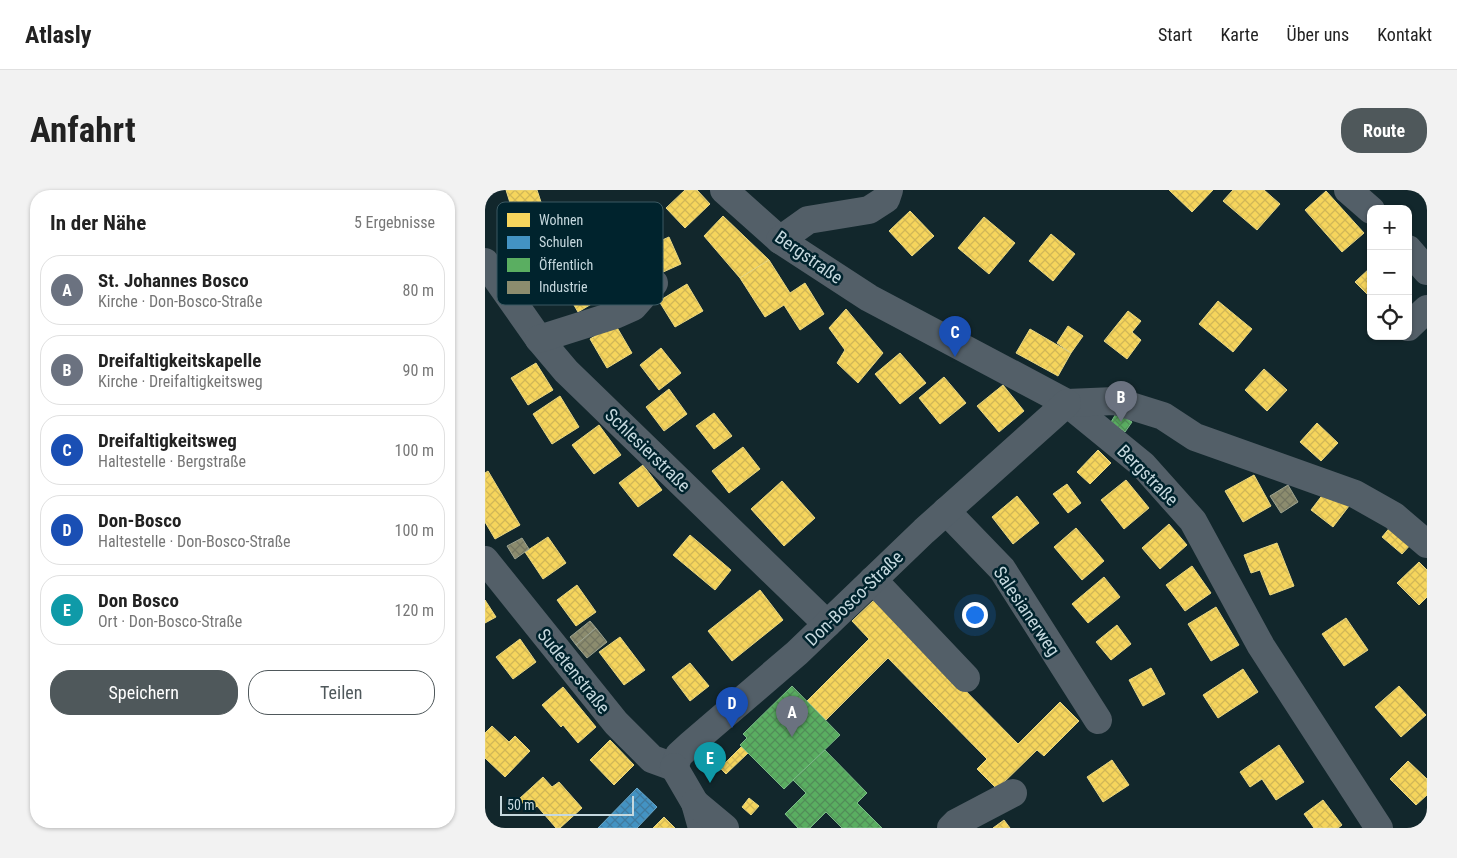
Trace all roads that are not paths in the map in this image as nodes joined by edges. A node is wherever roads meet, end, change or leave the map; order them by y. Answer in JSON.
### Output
{"nodes":[{"id":1,"x":724,"y":190,"type":"edge"},
{"id":2,"x":889,"y":190,"type":"edge"},
{"id":3,"x":1348,"y":190,"type":"edge"},
{"id":4,"x":1367,"y":207,"type":"edge"},
{"id":5,"x":780,"y":240,"type":"junction"},
{"id":6,"x":1409,"y":250,"type":"edge"},
{"id":7,"x":485,"y":262,"type":"edge"},
{"id":8,"x":1427,"y":271,"type":"edge"},
{"id":9,"x":497,"y":279,"type":"edge"},
{"id":10,"x":515,"y":305,"type":"edge"},
{"id":11,"x":635,"y":305,"type":"edge"},
{"id":12,"x":1427,"y":309,"type":"edge"},
{"id":13,"x":1412,"y":323,"type":"edge"},
{"id":14,"x":539,"y":340,"type":"junction"},
{"id":15,"x":1067,"y":404,"type":"junction"},
{"id":16,"x":947,"y":511,"type":"junction"},
{"id":17,"x":1427,"y":544,"type":"edge"},
{"id":18,"x":485,"y":561,"type":"edge"},
{"id":19,"x":873,"y":580,"type":"junction"},
{"id":20,"x":827,"y":624,"type":"junction"},
{"id":21,"x":967,"y":678,"type":"dead end"},
{"id":22,"x":1098,"y":720,"type":"dead end"},
{"id":23,"x":675,"y":767,"type":"junction"},
{"id":24,"x":1013,"y":793,"type":"dead end"},
{"id":25,"x":699,"y":815,"type":"edge"},
{"id":26,"x":951,"y":820,"type":"edge"},
{"id":27,"x":725,"y":828,"type":"edge"},
{"id":28,"x":1379,"y":828,"type":"edge"}],
"edges":[{"from":1,"to":5,"type":"street","name":"Bergstraße"},
{"from":2,"to":5,"type":"street"},
{"from":3,"to":4,"type":"street"},
{"from":5,"to":15,"type":"street","name":"Bergstraße"},
{"from":6,"to":8,"type":"street"},
{"from":7,"to":9,"type":"street","name":"Schlesierstraße"},
{"from":10,"to":14,"type":"street","name":"Schlesierstraße"},
{"from":11,"to":14,"type":"street"},
{"from":12,"to":13,"type":"street"},
{"from":14,"to":20,"type":"street","name":"Schlesierstraße"},
{"from":15,"to":16,"type":"street","name":"Don-Bosco-Straße"},
{"from":15,"to":17,"type":"street"},
{"from":15,"to":28,"type":"street","name":"Bergstraße"},
{"from":16,"to":19,"type":"street","name":"Don-Bosco-Straße"},
{"from":16,"to":22,"type":"street","name":"Salesianerweg"},
{"from":18,"to":23,"type":"street","name":"Sudetenstraße"},
{"from":19,"to":20,"type":"street","name":"Don-Bosco-Straße"},
{"from":19,"to":21,"type":"street"},
{"from":20,"to":23,"type":"street","name":"Don-Bosco-Straße"},
{"from":23,"to":25,"type":"street"},
{"from":24,"to":26,"type":"street"},
{"from":25,"to":27,"type":"street"}]}
